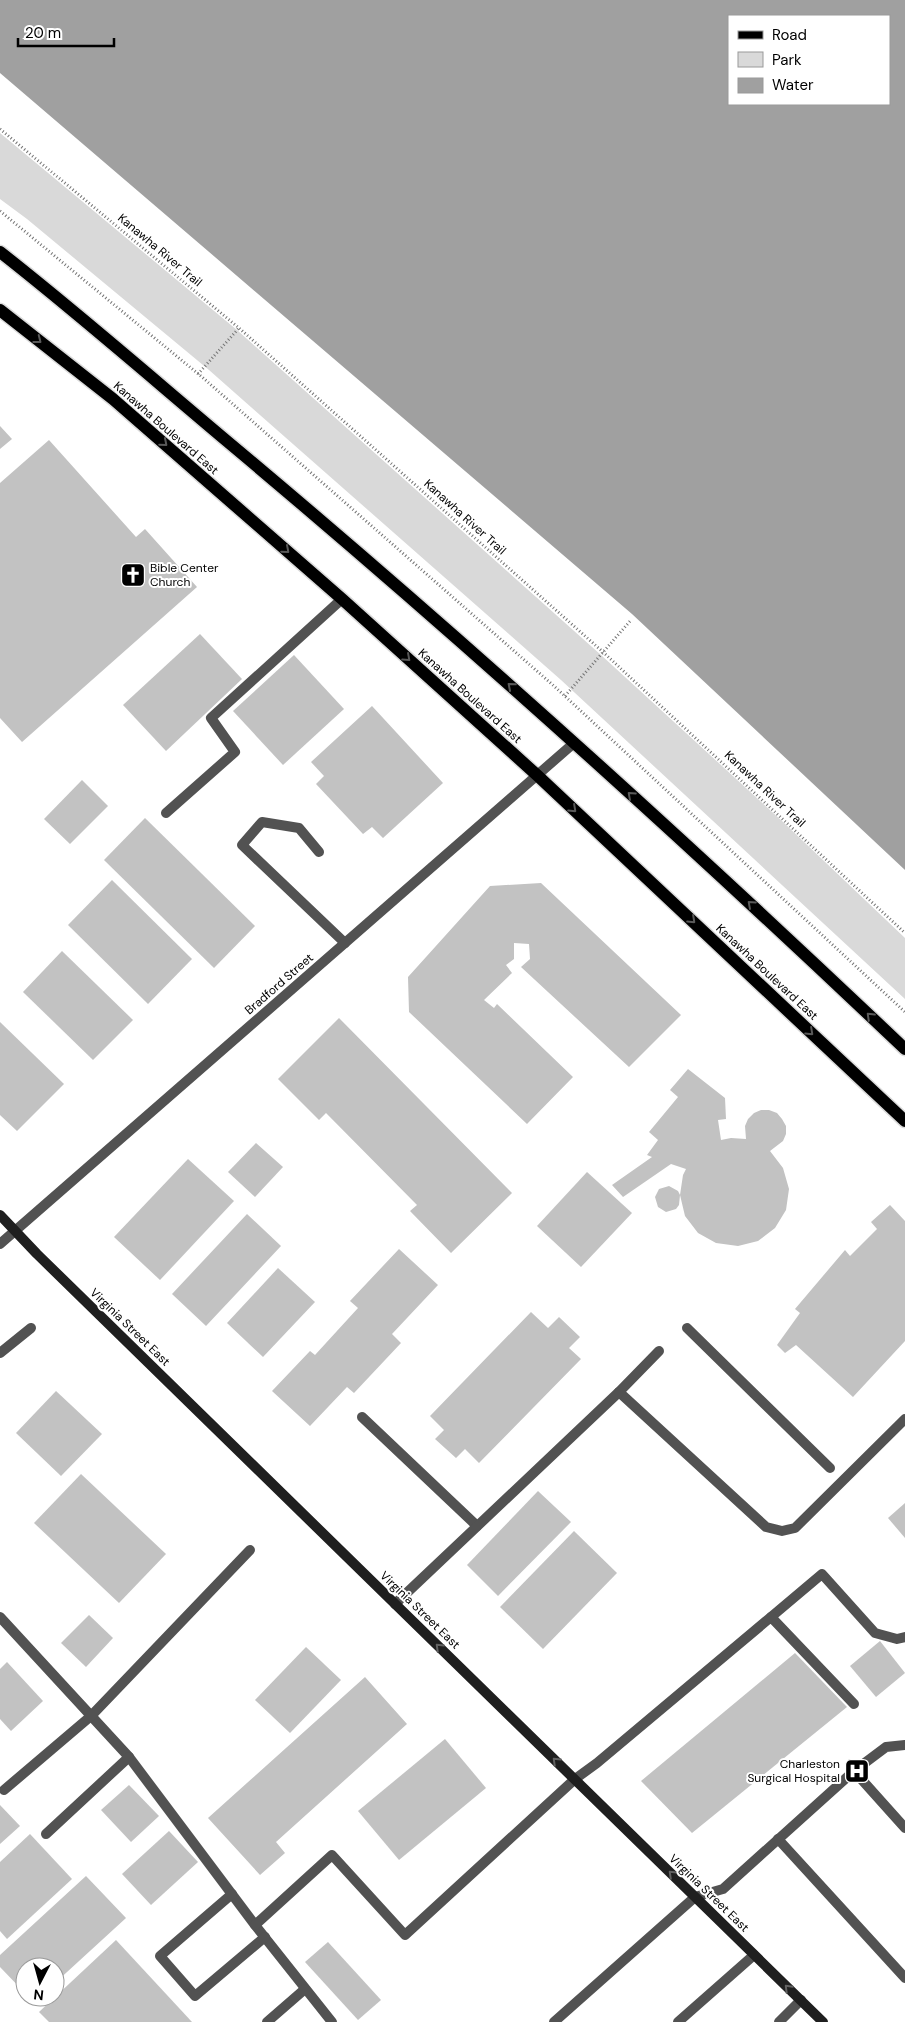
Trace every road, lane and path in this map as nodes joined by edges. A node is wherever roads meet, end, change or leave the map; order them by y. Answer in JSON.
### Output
{"nodes":[{"id":1,"x":0,"y":129,"type":"edge"},
{"id":2,"x":0,"y":252,"type":"edge"},
{"id":3,"x":0,"y":310,"type":"edge"},
{"id":4,"x":239,"y":328,"type":"junction"},
{"id":5,"x":198,"y":374,"type":"dead end"},
{"id":6,"x":342,"y":599,"type":"junction"},
{"id":7,"x":631,"y":620,"type":"dead end"},
{"id":8,"x":603,"y":652,"type":"junction"},
{"id":9,"x":565,"y":696,"type":"dead end"},
{"id":10,"x":574,"y":743,"type":"junction"},
{"id":11,"x":538,"y":776,"type":"junction"},
{"id":12,"x":166,"y":814,"type":"dead end"},
{"id":13,"x":319,"y":852,"type":"dead end"},
{"id":14,"x":905,"y":933,"type":"edge"},
{"id":15,"x":345,"y":943,"type":"junction"},
{"id":16,"x":905,"y":1049,"type":"edge"},
{"id":17,"x":905,"y":1121,"type":"edge"},
{"id":18,"x":0,"y":1215,"type":"edge"},
{"id":19,"x":14,"y":1231,"type":"junction"},
{"id":20,"x":0,"y":1244,"type":"edge"},
{"id":21,"x":31,"y":1328,"type":"dead end"},
{"id":22,"x":687,"y":1328,"type":"dead end"},
{"id":23,"x":659,"y":1351,"type":"dead end"},
{"id":24,"x":0,"y":1353,"type":"edge"},
{"id":25,"x":619,"y":1392,"type":"junction"},
{"id":26,"x":362,"y":1417,"type":"dead end"},
{"id":27,"x":905,"y":1419,"type":"edge"},
{"id":28,"x":830,"y":1468,"type":"dead end"},
{"id":29,"x":477,"y":1526,"type":"junction"},
{"id":30,"x":250,"y":1550,"type":"dead end"},
{"id":31,"x":395,"y":1604,"type":"junction"},
{"id":32,"x":0,"y":1617,"type":"edge"},
{"id":33,"x":771,"y":1618,"type":"junction"},
{"id":34,"x":905,"y":1637,"type":"edge"},
{"id":35,"x":854,"y":1704,"type":"dead end"},
{"id":36,"x":91,"y":1716,"type":"junction"},
{"id":37,"x":905,"y":1745,"type":"edge"},
{"id":38,"x":129,"y":1756,"type":"junction"},
{"id":39,"x":854,"y":1771,"type":"junction"},
{"id":40,"x":575,"y":1779,"type":"junction"},
{"id":41,"x":4,"y":1790,"type":"dead end"},
{"id":42,"x":905,"y":1828,"type":"edge"},
{"id":43,"x":46,"y":1834,"type":"dead end"},
{"id":44,"x":778,"y":1839,"type":"junction"},
{"id":45,"x":232,"y":1894,"type":"junction"},
{"id":46,"x":695,"y":1897,"type":"junction"},
{"id":47,"x":255,"y":1925,"type":"junction"},
{"id":48,"x":265,"y":1936,"type":"junction"},
{"id":49,"x":754,"y":1955,"type":"junction"},
{"id":50,"x":905,"y":1978,"type":"edge"},
{"id":51,"x":305,"y":1989,"type":"junction"},
{"id":52,"x":801,"y":2000,"type":"junction"},
{"id":53,"x":267,"y":2022,"type":"edge"},
{"id":54,"x":332,"y":2022,"type":"edge"},
{"id":55,"x":554,"y":2022,"type":"edge"},
{"id":56,"x":678,"y":2022,"type":"edge"},
{"id":57,"x":779,"y":2022,"type":"edge"},
{"id":58,"x":823,"y":2022,"type":"edge"}],
"edges":[{"from":1,"to":4,"type":"path","name":"Kanawha River Trail"},
{"from":10,"to":2,"type":"main road","one_way":true},
{"from":3,"to":6,"type":"main road","name":"Kanawha Boulevard East","one_way":true},
{"from":4,"to":5,"type":"path"},
{"from":4,"to":8,"type":"path","name":"Kanawha River Trail"},
{"from":6,"to":11,"type":"main road","name":"Kanawha Boulevard East","one_way":true},
{"from":6,"to":12,"type":"street"},
{"from":7,"to":8,"type":"path"},
{"from":8,"to":9,"type":"path"},
{"from":8,"to":14,"type":"path","name":"Kanawha River Trail"},
{"from":10,"to":11,"type":"street","name":"Bradford Street"},
{"from":16,"to":10,"type":"main road","one_way":true},
{"from":11,"to":15,"type":"street","name":"Bradford Street"},
{"from":11,"to":17,"type":"main road","name":"Kanawha Boulevard East","one_way":true},
{"from":13,"to":15,"type":"street"},
{"from":15,"to":19,"type":"street","name":"Bradford Street"},
{"from":18,"to":19,"type":"main road","name":"Virginia Street East"},
{"from":19,"to":20,"type":"street","name":"Bradford Street"},
{"from":19,"to":31,"type":"main road","name":"Virginia Street East"},
{"from":21,"to":24,"type":"street"},
{"from":22,"to":28,"type":"street"},
{"from":23,"to":25,"type":"street"},
{"from":25,"to":27,"type":"street"},
{"from":25,"to":29,"type":"street"},
{"from":26,"to":29,"type":"street"},
{"from":29,"to":31,"type":"street"},
{"from":30,"to":36,"type":"street"},
{"from":40,"to":31,"type":"main road","name":"Virginia Street East","one_way":true},
{"from":32,"to":36,"type":"street"},
{"from":33,"to":34,"type":"street"},
{"from":33,"to":35,"type":"street"},
{"from":33,"to":40,"type":"street"},
{"from":36,"to":38,"type":"street"},
{"from":36,"to":41,"type":"street"},
{"from":37,"to":39,"type":"street"},
{"from":38,"to":43,"type":"street"},
{"from":38,"to":45,"type":"street"},
{"from":39,"to":42,"type":"street"},
{"from":39,"to":44,"type":"street"},
{"from":46,"to":40,"type":"main road","name":"Virginia Street East","one_way":true},
{"from":40,"to":47,"type":"street"},
{"from":44,"to":46,"type":"street"},
{"from":44,"to":50,"type":"street"},
{"from":45,"to":47,"type":"street"},
{"from":45,"to":48,"type":"street"},
{"from":46,"to":49,"type":"main road","name":"Virginia Street East"},
{"from":46,"to":55,"type":"street"},
{"from":47,"to":48,"type":"street"},
{"from":48,"to":51,"type":"street"},
{"from":52,"to":49,"type":"main road","name":"Virginia Street East","one_way":true},
{"from":49,"to":56,"type":"street"},
{"from":51,"to":53,"type":"street"},
{"from":51,"to":54,"type":"street"},
{"from":52,"to":57,"type":"street"},
{"from":52,"to":58,"type":"main road","name":"Virginia Street East"}]}
